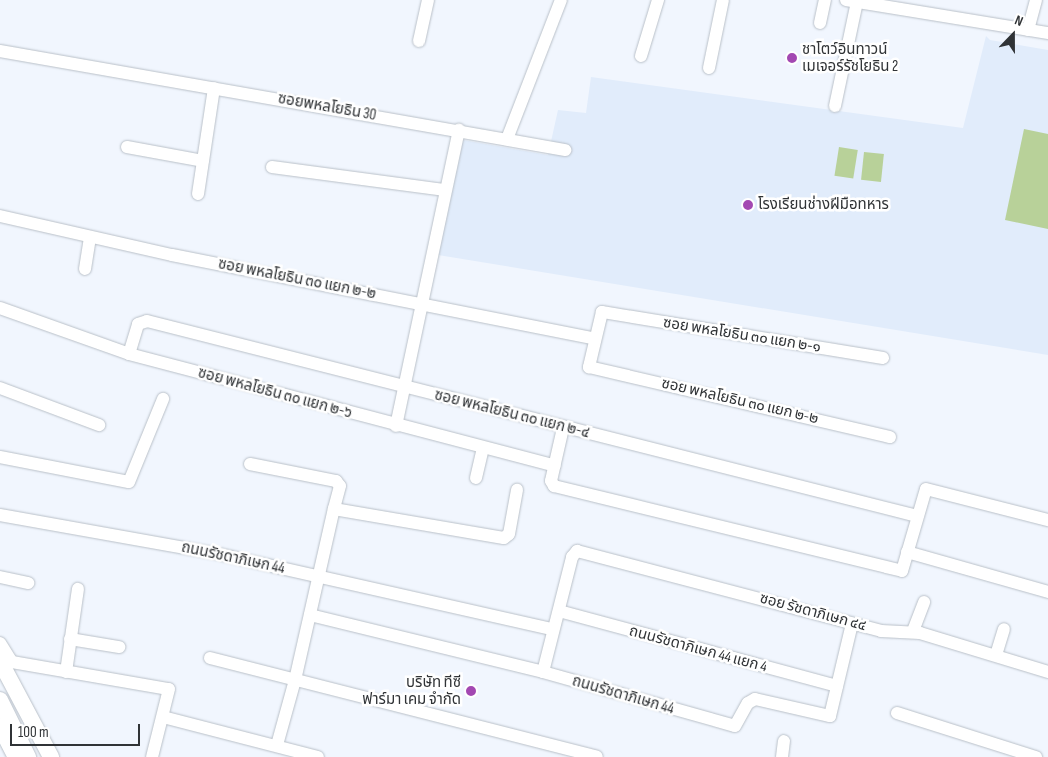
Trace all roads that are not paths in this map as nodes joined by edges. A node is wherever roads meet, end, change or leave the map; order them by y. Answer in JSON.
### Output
{"nodes":[{"id":1,"x":428,"y":0,"type":"edge"},
{"id":2,"x":561,"y":0,"type":"edge"},
{"id":3,"x":658,"y":0,"type":"edge"},
{"id":4,"x":723,"y":0,"type":"edge"},
{"id":5,"x":825,"y":0,"type":"edge"},
{"id":6,"x":1036,"y":0,"type":"edge"},
{"id":7,"x":852,"y":1,"type":"edge"},
{"id":8,"x":892,"y":4,"type":"edge"},
{"id":9,"x":820,"y":24,"type":"dead end"},
{"id":10,"x":1028,"y":30,"type":"junction"},
{"id":11,"x":1048,"y":33,"type":"edge"},
{"id":12,"x":418,"y":41,"type":"dead end"},
{"id":13,"x":0,"y":52,"type":"edge"},
{"id":14,"x":641,"y":56,"type":"dead end"},
{"id":15,"x":709,"y":68,"type":"dead end"},
{"id":16,"x":214,"y":88,"type":"junction"},
{"id":17,"x":835,"y":106,"type":"dead end"},
{"id":18,"x":459,"y":130,"type":"junction"},
{"id":19,"x":507,"y":139,"type":"junction"},
{"id":20,"x":127,"y":147,"type":"dead end"},
{"id":21,"x":565,"y":150,"type":"dead end"},
{"id":22,"x":203,"y":161,"type":"junction"},
{"id":23,"x":272,"y":167,"type":"dead end"},
{"id":24,"x":445,"y":190,"type":"junction"},
{"id":25,"x":198,"y":194,"type":"dead end"},
{"id":26,"x":0,"y":216,"type":"edge"},
{"id":27,"x":90,"y":236,"type":"junction"},
{"id":28,"x":85,"y":269,"type":"dead end"},
{"id":29,"x":420,"y":303,"type":"junction"},
{"id":30,"x":0,"y":308,"type":"edge"},
{"id":31,"x":595,"y":339,"type":"junction"},
{"id":32,"x":129,"y":354,"type":"junction"},
{"id":33,"x":882,"y":358,"type":"dead end"},
{"id":34,"x":404,"y":386,"type":"junction"},
{"id":35,"x":0,"y":388,"type":"edge"},
{"id":36,"x":163,"y":399,"type":"dead end"},
{"id":37,"x":99,"y":425,"type":"dead end"},
{"id":38,"x":396,"y":426,"type":"junction"},
{"id":39,"x":563,"y":428,"type":"junction"},
{"id":40,"x":890,"y":436,"type":"dead end"},
{"id":41,"x":483,"y":448,"type":"junction"},
{"id":42,"x":0,"y":457,"type":"edge"},
{"id":43,"x":250,"y":464,"type":"dead end"},
{"id":44,"x":555,"y":466,"type":"junction"},
{"id":45,"x":476,"y":478,"type":"dead end"},
{"id":46,"x":517,"y":490,"type":"dead end"},
{"id":47,"x":334,"y":509,"type":"junction"},
{"id":48,"x":0,"y":515,"type":"edge"},
{"id":49,"x":917,"y":516,"type":"junction"},
{"id":50,"x":1048,"y":520,"type":"edge"},
{"id":51,"x":907,"y":552,"type":"junction"},
{"id":52,"x":0,"y":577,"type":"edge"},
{"id":53,"x":319,"y":577,"type":"junction"},
{"id":54,"x":28,"y":583,"type":"dead end"},
{"id":55,"x":78,"y":589,"type":"dead end"},
{"id":56,"x":1048,"y":592,"type":"edge"},
{"id":57,"x":924,"y":602,"type":"dead end"},
{"id":58,"x":559,"y":611,"type":"junction"},
{"id":59,"x":310,"y":615,"type":"junction"},
{"id":60,"x":852,"y":624,"type":"junction"},
{"id":61,"x":552,"y":629,"type":"junction"},
{"id":62,"x":1004,"y":629,"type":"dead end"},
{"id":63,"x":913,"y":631,"type":"junction"},
{"id":64,"x":70,"y":639,"type":"junction"},
{"id":65,"x":0,"y":643,"type":"edge"},
{"id":66,"x":120,"y":648,"type":"dead end"},
{"id":67,"x":996,"y":655,"type":"junction"},
{"id":68,"x":210,"y":658,"type":"dead end"},
{"id":69,"x":4,"y":667,"type":"edge"},
{"id":70,"x":66,"y":672,"type":"junction"},
{"id":71,"x":542,"y":672,"type":"junction"},
{"id":72,"x":1048,"y":672,"type":"edge"},
{"id":73,"x":295,"y":680,"type":"junction"},
{"id":74,"x":838,"y":686,"type":"junction"},
{"id":75,"x":0,"y":700,"type":"edge"},
{"id":76,"x":897,"y":713,"type":"dead end"},
{"id":77,"x":163,"y":717,"type":"junction"},
{"id":78,"x":0,"y":726,"type":"edge"},
{"id":79,"x":784,"y":741,"type":"dead end"},
{"id":80,"x":276,"y":745,"type":"junction"},
{"id":81,"x":16,"y":757,"type":"edge"},
{"id":82,"x":28,"y":757,"type":"edge"},
{"id":83,"x":40,"y":757,"type":"edge"},
{"id":84,"x":51,"y":757,"type":"edge"},
{"id":85,"x":152,"y":757,"type":"edge"},
{"id":86,"x":318,"y":757,"type":"edge"},
{"id":87,"x":597,"y":757,"type":"edge"},
{"id":88,"x":782,"y":757,"type":"edge"},
{"id":89,"x":1036,"y":757,"type":"edge"}],
"edges":[{"from":1,"to":12,"type":"street"},
{"from":2,"to":19,"type":"street"},
{"from":3,"to":14,"type":"street"},
{"from":4,"to":15,"type":"street"},
{"from":5,"to":9,"type":"street"},
{"from":6,"to":10,"type":"street"},
{"from":7,"to":8,"type":"street"},
{"from":7,"to":17,"type":"street"},
{"from":8,"to":10,"type":"street"},
{"from":10,"to":11,"type":"street"},
{"from":13,"to":16,"type":"street","name":"ซอยพหลโยธิน 30"},
{"from":16,"to":18,"type":"street","name":"ซอยพหลโยธิน 30"},
{"from":16,"to":22,"type":"street"},
{"from":18,"to":19,"type":"street","name":"ซอยพหลโยธิน 30"},
{"from":18,"to":24,"type":"street"},
{"from":19,"to":21,"type":"street","name":"ซอยพหลโยธิน 30"},
{"from":20,"to":22,"type":"street"},
{"from":22,"to":25,"type":"street"},
{"from":23,"to":24,"type":"street"},
{"from":24,"to":29,"type":"street"},
{"from":26,"to":27,"type":"street","name":"ซอย พหลโยธิน ๓๐ แยก ๒-๒"},
{"from":27,"to":28,"type":"street"},
{"from":27,"to":29,"type":"street","name":"ซอย พหลโยธิน ๓๐ แยก ๒-๒"},
{"from":29,"to":31,"type":"street","name":"ซอย พหลโยธิน ๓๐ แยก ๒-๒"},
{"from":29,"to":34,"type":"street"},
{"from":30,"to":32,"type":"street","name":"ซอย พหลโยธิน ๓๐ แยก ๒-๖"},
{"from":31,"to":33,"type":"street","name":"ซอย พหลโยธิน ๓๐ แยก ๒-๑"},
{"from":31,"to":40,"type":"street","name":"ซอย พหลโยธิน ๓๐ แยก ๒-๒"},
{"from":32,"to":34,"type":"street","name":"ซอย พหลโยธิน ๓๐ แยก ๒-๔"},
{"from":32,"to":38,"type":"street","name":"ซอย พหลโยธิน ๓๐ แยก ๒-๖"},
{"from":34,"to":38,"type":"street"},
{"from":34,"to":39,"type":"street","name":"ซอย พหลโยธิน ๓๐ แยก ๒-๔"},
{"from":35,"to":37,"type":"street"},
{"from":36,"to":42,"type":"street"},
{"from":38,"to":41,"type":"street","name":"ซอย พหลโยธิน ๓๐ แยก ๒-๖"},
{"from":39,"to":44,"type":"street"},
{"from":39,"to":49,"type":"street","name":"ซอย พหลโยธิน ๓๐ แยก ๒-๔"},
{"from":41,"to":44,"type":"street","name":"ซอย พหลโยธิน ๓๐ แยก ๒-๖"},
{"from":41,"to":45,"type":"street"},
{"from":43,"to":47,"type":"street"},
{"from":44,"to":51,"type":"street"},
{"from":46,"to":47,"type":"street"},
{"from":47,"to":53,"type":"street"},
{"from":48,"to":53,"type":"street","name":"ถนนรัชดาภิเษก 44"},
{"from":49,"to":50,"type":"street"},
{"from":49,"to":51,"type":"street"},
{"from":51,"to":56,"type":"street"},
{"from":52,"to":54,"type":"street"},
{"from":53,"to":59,"type":"street"},
{"from":53,"to":61,"type":"street","name":"ถนนรัชดาภิเษก 44"},
{"from":55,"to":64,"type":"street"},
{"from":57,"to":63,"type":"street"},
{"from":58,"to":60,"type":"street","name":"ซอย รัชดาภิเษก ๔๔"},
{"from":58,"to":61,"type":"street"},
{"from":58,"to":74,"type":"street","name":"ถนนรัชดาภิเษก 44 แยก 4"},
{"from":59,"to":71,"type":"street","name":"ถนนรัชดาภิเษก 44"},
{"from":59,"to":73,"type":"street"},
{"from":60,"to":63,"type":"street","name":"ซอย รัชดาภิเษก ๔๔"},
{"from":60,"to":74,"type":"street","name":"ถนนรัชดาภิเษก 44"},
{"from":61,"to":71,"type":"street"},
{"from":62,"to":67,"type":"street"},
{"from":63,"to":67,"type":"street","name":"ซอย รัชดาภิเษก ๔๔"},
{"from":64,"to":66,"type":"street"},
{"from":64,"to":70,"type":"street"},
{"from":65,"to":69,"type":"street"},
{"from":67,"to":72,"type":"street","name":"ซอย รัชดาภิเษก ๔๔"},
{"from":68,"to":73,"type":"street"},
{"from":69,"to":70,"type":"street"},
{"from":69,"to":83,"type":"main road"},
{"from":69,"to":84,"type":"main road"},
{"from":70,"to":77,"type":"street"},
{"from":71,"to":74,"type":"street","name":"ถนนรัชดาภิเษก 44"},
{"from":73,"to":80,"type":"street"},
{"from":73,"to":87,"type":"street"},
{"from":75,"to":82,"type":"main road"},
{"from":76,"to":89,"type":"street"},
{"from":77,"to":80,"type":"street"},
{"from":77,"to":85,"type":"street"},
{"from":78,"to":81,"type":"main road"},
{"from":79,"to":88,"type":"street"},
{"from":80,"to":86,"type":"street"}]}
